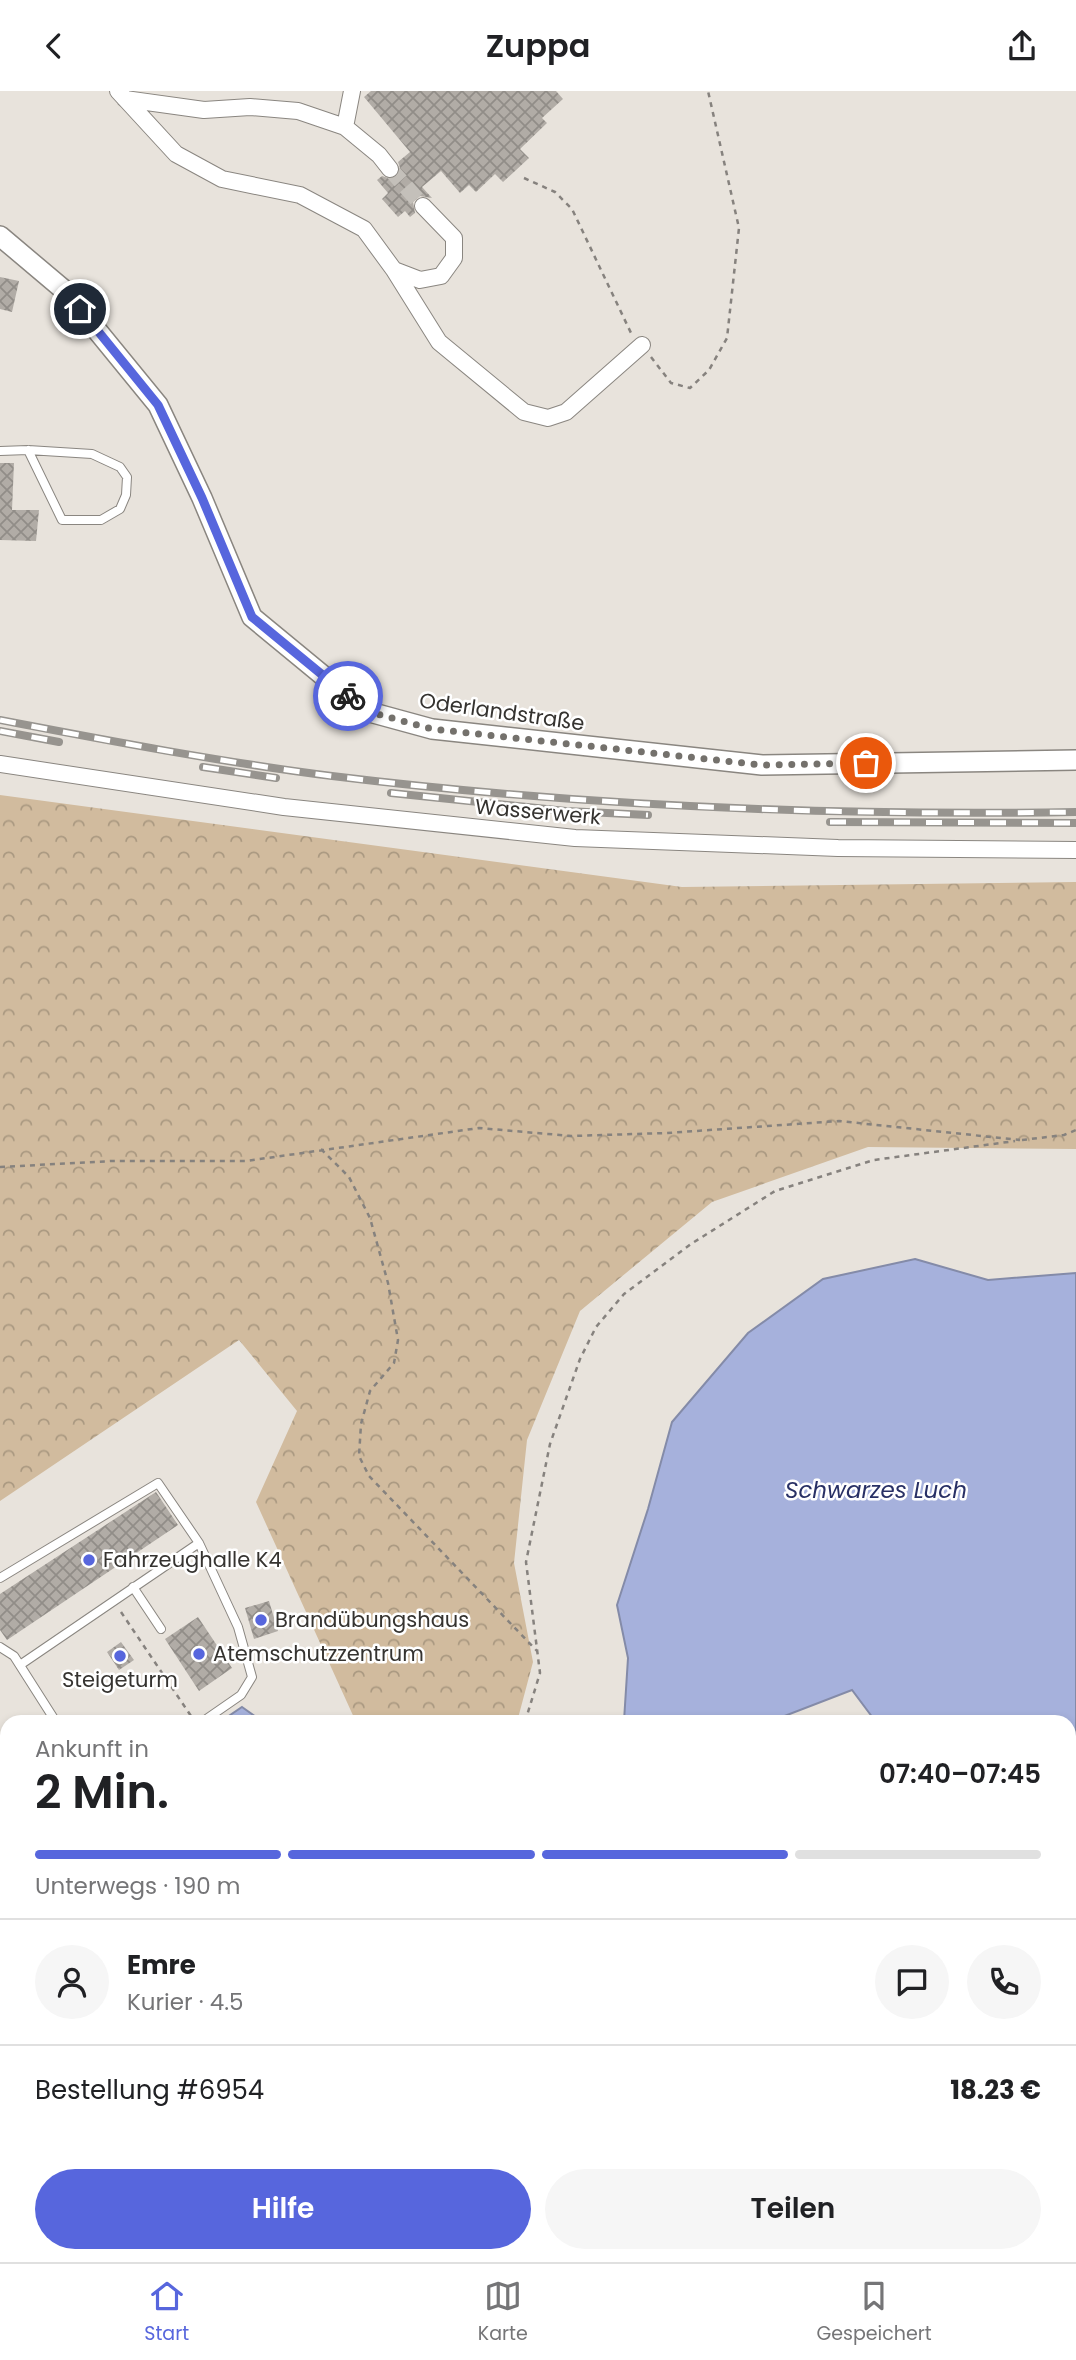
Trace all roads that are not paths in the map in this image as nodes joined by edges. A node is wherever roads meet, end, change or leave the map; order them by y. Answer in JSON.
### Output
{"nodes":[{"id":1,"x":352,"y":91,"type":"edge"},
{"id":2,"x":121,"y":95,"type":"edge"},
{"id":3,"x":345,"y":127,"type":"junction"},
{"id":4,"x":390,"y":169,"type":"tunnel mouth"},
{"id":5,"x":423,"y":206,"type":"tunnel mouth"},
{"id":6,"x":0,"y":236,"type":"edge"},
{"id":7,"x":394,"y":269,"type":"junction"},
{"id":8,"x":642,"y":345,"type":"road end"},
{"id":9,"x":28,"y":450,"type":"junction"},
{"id":10,"x":0,"y":451,"type":"edge"},
{"id":11,"x":1076,"y":760,"type":"edge"},
{"id":12,"x":0,"y":764,"type":"edge"},
{"id":13,"x":1076,"y":850,"type":"edge"},
{"id":14,"x":199,"y":1543,"type":"junction"},
{"id":15,"x":0,"y":1578,"type":"edge"},
{"id":16,"x":133,"y":1587,"type":"junction"},
{"id":17,"x":161,"y":1629,"type":"dead end"},
{"id":18,"x":0,"y":1646,"type":"edge"},
{"id":19,"x":20,"y":1665,"type":"junction"},
{"id":20,"x":52,"y":1715,"type":"edge"},
{"id":21,"x":212,"y":1715,"type":"edge"}],
"edges":[{"from":1,"to":3,"type":"street"},
{"from":2,"to":3,"type":"street"},
{"from":2,"to":7,"type":"street"},
{"from":3,"to":4,"type":"street"},
{"from":5,"to":7,"type":"street"},
{"from":6,"to":11,"type":"street","name":"Oderlandstraße"},
{"from":7,"to":8,"type":"street"},
{"from":9,"to":9,"type":"lane"},
{"from":9,"to":10,"type":"lane"},
{"from":12,"to":13,"type":"street","name":"Wasserwerk"},
{"from":14,"to":15,"type":"lane"},
{"from":14,"to":16,"type":"lane"},
{"from":14,"to":21,"type":"lane"},
{"from":16,"to":17,"type":"lane"},
{"from":16,"to":19,"type":"lane"},
{"from":18,"to":19,"type":"lane"},
{"from":19,"to":20,"type":"lane"}]}
